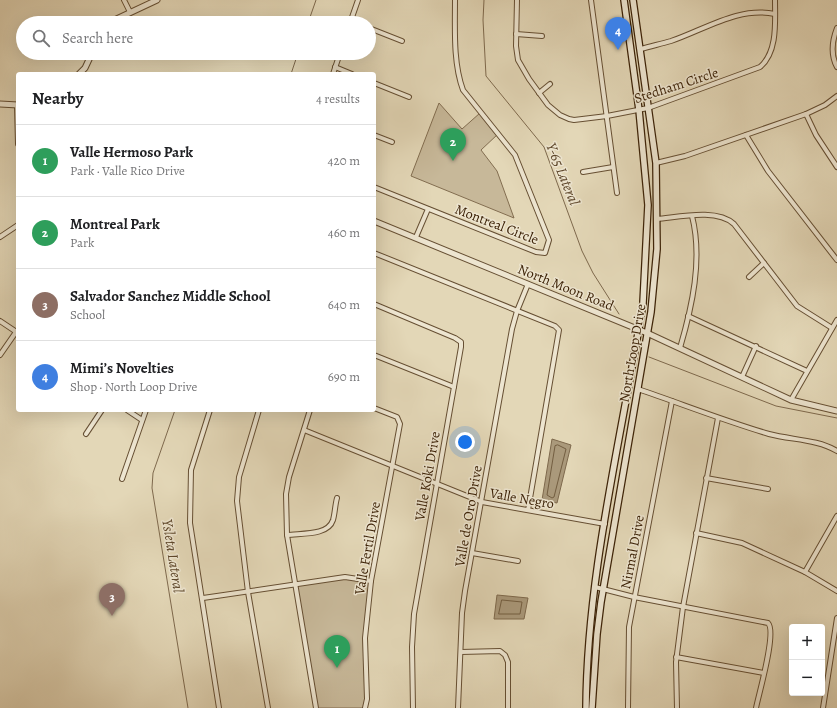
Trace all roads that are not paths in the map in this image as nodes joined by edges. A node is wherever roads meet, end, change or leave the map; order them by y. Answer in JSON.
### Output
{"nodes":[{"id":1,"x":124,"y":0,"type":"edge"},
{"id":2,"x":157,"y":0,"type":"edge"},
{"id":3,"x":358,"y":0,"type":"edge"},
{"id":4,"x":456,"y":0,"type":"edge"},
{"id":5,"x":517,"y":0,"type":"edge"},
{"id":6,"x":591,"y":0,"type":"edge"},
{"id":7,"x":624,"y":0,"type":"edge"},
{"id":8,"x":633,"y":0,"type":"edge"},
{"id":9,"x":775,"y":0,"type":"edge"},
{"id":10,"x":130,"y":12,"type":"junction"},
{"id":11,"x":775,"y":14,"type":"junction"},
{"id":12,"x":122,"y":16,"type":"edge"},
{"id":13,"x":354,"y":16,"type":"edge"},
{"id":14,"x":837,"y":28,"type":"edge"},
{"id":15,"x":376,"y":31,"type":"edge"},
{"id":16,"x":516,"y":34,"type":"junction"},
{"id":17,"x":542,"y":36,"type":"dead end"},
{"id":18,"x":402,"y":41,"type":"dead end"},
{"id":19,"x":641,"y":49,"type":"junction"},
{"id":20,"x":89,"y":60,"type":"edge"},
{"id":21,"x":338,"y":60,"type":"edge"},
{"id":22,"x":335,"y":67,"type":"junction"},
{"id":23,"x":837,"y":67,"type":"edge"},
{"id":24,"x":81,"y":72,"type":"edge"},
{"id":25,"x":334,"y":72,"type":"edge"},
{"id":26,"x":347,"y":72,"type":"edge"},
{"id":27,"x":376,"y":84,"type":"edge"},
{"id":28,"x":550,"y":84,"type":"dead end"},
{"id":29,"x":539,"y":93,"type":"junction"},
{"id":30,"x":837,"y":96,"type":"edge"},
{"id":31,"x":409,"y":97,"type":"dead end"},
{"id":32,"x":0,"y":104,"type":"edge"},
{"id":33,"x":16,"y":105,"type":"edge"},
{"id":34,"x":648,"y":108,"type":"junction"},
{"id":35,"x":639,"y":110,"type":"junction"},
{"id":36,"x":806,"y":114,"type":"junction"},
{"id":37,"x":607,"y":116,"type":"junction"},
{"id":38,"x":746,"y":135,"type":"junction"},
{"id":39,"x":376,"y":136,"type":"edge"},
{"id":40,"x":392,"y":142,"type":"dead end"},
{"id":41,"x":656,"y":164,"type":"junction"},
{"id":42,"x":613,"y":167,"type":"junction"},
{"id":43,"x":837,"y":167,"type":"edge"},
{"id":44,"x":583,"y":172,"type":"dead end"},
{"id":45,"x":376,"y":188,"type":"edge"},
{"id":46,"x":617,"y":193,"type":"dead end"},
{"id":47,"x":428,"y":209,"type":"junction"},
{"id":48,"x":692,"y":216,"type":"junction"},
{"id":49,"x":657,"y":219,"type":"junction"},
{"id":50,"x":376,"y":222,"type":"edge"},
{"id":51,"x":16,"y":226,"type":"edge"},
{"id":52,"x":0,"y":237,"type":"edge"},
{"id":53,"x":416,"y":237,"type":"junction"},
{"id":54,"x":376,"y":253,"type":"edge"},
{"id":55,"x":837,"y":260,"type":"edge"},
{"id":56,"x":764,"y":263,"type":"junction"},
{"id":57,"x":749,"y":277,"type":"dead end"},
{"id":58,"x":528,"y":284,"type":"junction"},
{"id":59,"x":376,"y":305,"type":"edge"},
{"id":60,"x":517,"y":311,"type":"junction"},
{"id":61,"x":688,"y":316,"type":"junction"},
{"id":62,"x":837,"y":320,"type":"edge"},
{"id":63,"x":0,"y":321,"type":"edge"},
{"id":64,"x":832,"y":328,"type":"junction"},
{"id":65,"x":639,"y":330,"type":"junction"},
{"id":66,"x":16,"y":331,"type":"edge"},
{"id":67,"x":16,"y":333,"type":"edge"},
{"id":68,"x":648,"y":333,"type":"junction"},
{"id":69,"x":756,"y":346,"type":"junction"},
{"id":70,"x":680,"y":348,"type":"junction"},
{"id":71,"x":0,"y":355,"type":"edge"},
{"id":72,"x":376,"y":356,"type":"edge"},
{"id":73,"x":807,"y":371,"type":"junction"},
{"id":74,"x":742,"y":377,"type":"junction"},
{"id":75,"x":454,"y":387,"type":"junction"},
{"id":76,"x":638,"y":389,"type":"junction"},
{"id":77,"x":791,"y":400,"type":"junction"},
{"id":78,"x":672,"y":401,"type":"junction"},
{"id":79,"x":376,"y":409,"type":"edge"},
{"id":80,"x":837,"y":411,"type":"edge"},
{"id":81,"x":101,"y":412,"type":"edge"},
{"id":82,"x":130,"y":412,"type":"edge"},
{"id":83,"x":145,"y":412,"type":"edge"},
{"id":84,"x":209,"y":412,"type":"edge"},
{"id":85,"x":258,"y":412,"type":"edge"},
{"id":86,"x":309,"y":412,"type":"edge"},
{"id":87,"x":718,"y":418,"type":"junction"},
{"id":88,"x":142,"y":420,"type":"junction"},
{"id":89,"x":304,"y":430,"type":"junction"},
{"id":90,"x":86,"y":434,"type":"dead end"},
{"id":91,"x":837,"y":451,"type":"edge"},
{"id":92,"x":393,"y":467,"type":"junction"},
{"id":93,"x":706,"y":478,"type":"junction"},
{"id":94,"x":122,"y":479,"type":"dead end"},
{"id":95,"x":436,"y":485,"type":"junction"},
{"id":96,"x":768,"y":490,"type":"dead end"},
{"id":97,"x":337,"y":498,"type":"dead end"},
{"id":98,"x":482,"y":502,"type":"junction"},
{"id":99,"x":528,"y":510,"type":"junction"},
{"id":100,"x":837,"y":516,"type":"edge"},
{"id":101,"x":605,"y":524,"type":"junction"},
{"id":102,"x":696,"y":533,"type":"junction"},
{"id":103,"x":288,"y":535,"type":"junction"},
{"id":104,"x":472,"y":553,"type":"junction"},
{"id":105,"x":518,"y":561,"type":"dead end"},
{"id":106,"x":805,"y":572,"type":"junction"},
{"id":107,"x":371,"y":581,"type":"junction"},
{"id":108,"x":296,"y":584,"type":"junction"},
{"id":109,"x":595,"y":588,"type":"junction"},
{"id":110,"x":603,"y":589,"type":"junction"},
{"id":111,"x":837,"y":591,"type":"edge"},
{"id":112,"x":248,"y":592,"type":"junction"},
{"id":113,"x":634,"y":597,"type":"junction"},
{"id":114,"x":203,"y":598,"type":"junction"},
{"id":115,"x":683,"y":607,"type":"junction"},
{"id":116,"x":837,"y":618,"type":"edge"},
{"id":117,"x":461,"y":652,"type":"junction"},
{"id":118,"x":676,"y":656,"type":"junction"},
{"id":119,"x":764,"y":674,"type":"junction"},
{"id":120,"x":219,"y":708,"type":"edge"},
{"id":121,"x":268,"y":708,"type":"edge"},
{"id":122,"x":316,"y":708,"type":"edge"},
{"id":123,"x":365,"y":708,"type":"edge"},
{"id":124,"x":413,"y":708,"type":"edge"},
{"id":125,"x":458,"y":708,"type":"edge"},
{"id":126,"x":508,"y":708,"type":"edge"},
{"id":127,"x":586,"y":708,"type":"edge"},
{"id":128,"x":592,"y":708,"type":"edge"},
{"id":129,"x":628,"y":708,"type":"edge"},
{"id":130,"x":677,"y":708,"type":"edge"},
{"id":131,"x":756,"y":708,"type":"edge"},
{"id":132,"x":823,"y":708,"type":"edge"}],
"edges":[{"from":1,"to":10,"type":"street"},
{"from":2,"to":10,"type":"street"},
{"from":3,"to":13,"type":"street"},
{"from":4,"to":47,"type":"street","name":"Montreal Circle"},
{"from":5,"to":16,"type":"street","name":"Stedham Circle"},
{"from":6,"to":37,"type":"street"},
{"from":7,"to":35,"type":"main road","name":"North Loop Drive"},
{"from":8,"to":19,"type":"main road","name":"North Loop Drive"},
{"from":9,"to":11,"type":"street","name":"Stedham Circle"},
{"from":10,"to":12,"type":"street"},
{"from":11,"to":19,"type":"street"},
{"from":11,"to":34,"type":"street","name":"Stedham Circle"},
{"from":14,"to":23,"type":"street"},
{"from":15,"to":18,"type":"street"},
{"from":16,"to":17,"type":"street"},
{"from":16,"to":29,"type":"street","name":"Stedham Circle"},
{"from":19,"to":34,"type":"main road","name":"North Loop Drive"},
{"from":20,"to":24,"type":"street"},
{"from":21,"to":22,"type":"street"},
{"from":22,"to":25,"type":"street"},
{"from":22,"to":26,"type":"street"},
{"from":27,"to":31,"type":"street"},
{"from":28,"to":29,"type":"street"},
{"from":29,"to":37,"type":"street","name":"Stedham Circle"},
{"from":30,"to":36,"type":"street"},
{"from":32,"to":33,"type":"street"},
{"from":34,"to":35,"type":"street","name":"Stedham Circle"},
{"from":34,"to":41,"type":"main road","name":"North Loop Drive"},
{"from":35,"to":37,"type":"street","name":"Stedham Circle"},
{"from":35,"to":65,"type":"main road","name":"North Loop Drive"},
{"from":36,"to":38,"type":"street"},
{"from":36,"to":43,"type":"street"},
{"from":37,"to":42,"type":"street"},
{"from":38,"to":41,"type":"street"},
{"from":38,"to":55,"type":"street"},
{"from":39,"to":40,"type":"street"},
{"from":41,"to":49,"type":"main road","name":"North Loop Drive"},
{"from":42,"to":44,"type":"street"},
{"from":42,"to":46,"type":"street"},
{"from":45,"to":47,"type":"street","name":"Montreal Circle"},
{"from":47,"to":53,"type":"street"},
{"from":48,"to":49,"type":"street"},
{"from":48,"to":56,"type":"street"},
{"from":48,"to":61,"type":"street"},
{"from":49,"to":68,"type":"main road","name":"North Loop Drive"},
{"from":50,"to":53,"type":"street","name":"North Moon Road"},
{"from":51,"to":52,"type":"street"},
{"from":53,"to":58,"type":"street","name":"North Moon Road"},
{"from":54,"to":60,"type":"street"},
{"from":56,"to":57,"type":"street"},
{"from":56,"to":64,"type":"street"},
{"from":58,"to":60,"type":"street","name":"Valle de Oro Drive"},
{"from":58,"to":65,"type":"street","name":"North Moon Road"},
{"from":59,"to":75,"type":"street","name":"Valle Koki Drive"},
{"from":60,"to":98,"type":"street","name":"Valle de Oro Drive"},
{"from":60,"to":99,"type":"street"},
{"from":61,"to":69,"type":"street"},
{"from":61,"to":70,"type":"street"},
{"from":62,"to":64,"type":"street"},
{"from":63,"to":66,"type":"street"},
{"from":64,"to":73,"type":"street"},
{"from":65,"to":68,"type":"street","name":"North Moon Road"},
{"from":65,"to":101,"type":"main road","name":"North Loop Drive"},
{"from":67,"to":71,"type":"street"},
{"from":68,"to":70,"type":"street","name":"North Moon Road"},
{"from":68,"to":76,"type":"main road","name":"North Loop Drive"},
{"from":69,"to":73,"type":"street"},
{"from":69,"to":74,"type":"street"},
{"from":70,"to":74,"type":"street","name":"North Moon Road"},
{"from":72,"to":75,"type":"street"},
{"from":73,"to":77,"type":"street"},
{"from":74,"to":77,"type":"street","name":"North Moon Road"},
{"from":75,"to":95,"type":"street","name":"Valle Koki Drive"},
{"from":76,"to":78,"type":"street"},
{"from":76,"to":110,"type":"main road","name":"North Loop Drive"},
{"from":77,"to":80,"type":"street","name":"North Moon Road"},
{"from":78,"to":87,"type":"street"},
{"from":78,"to":113,"type":"street","name":"Nirmal Drive"},
{"from":79,"to":92,"type":"street","name":"Valle Fertil Drive"},
{"from":81,"to":90,"type":"street"},
{"from":82,"to":88,"type":"street"},
{"from":83,"to":88,"type":"street"},
{"from":84,"to":114,"type":"street"},
{"from":85,"to":112,"type":"street"},
{"from":86,"to":89,"type":"street"},
{"from":87,"to":91,"type":"street"},
{"from":87,"to":93,"type":"street"},
{"from":88,"to":94,"type":"street"},
{"from":89,"to":92,"type":"street","name":"Valle Negro"},
{"from":89,"to":103,"type":"street"},
{"from":92,"to":95,"type":"street","name":"Valle Negro"},
{"from":92,"to":107,"type":"street","name":"Valle Fertil Drive"},
{"from":93,"to":96,"type":"street"},
{"from":93,"to":102,"type":"street"},
{"from":95,"to":98,"type":"street","name":"Valle Negro"},
{"from":95,"to":124,"type":"street","name":"Valle Koki Drive"},
{"from":97,"to":103,"type":"street"},
{"from":98,"to":99,"type":"street","name":"Valle Negro"},
{"from":98,"to":104,"type":"street","name":"Valle de Oro Drive"},
{"from":99,"to":101,"type":"street","name":"Valle Negro"},
{"from":100,"to":106,"type":"street"},
{"from":101,"to":109,"type":"main road","name":"North Loop Drive"},
{"from":102,"to":106,"type":"street"},
{"from":102,"to":115,"type":"street"},
{"from":103,"to":108,"type":"street"},
{"from":104,"to":105,"type":"street"},
{"from":104,"to":117,"type":"street","name":"Valle de Oro Drive"},
{"from":106,"to":111,"type":"street"},
{"from":107,"to":108,"type":"street"},
{"from":107,"to":123,"type":"street","name":"Valle Fertil Drive"},
{"from":108,"to":112,"type":"street"},
{"from":108,"to":122,"type":"street"},
{"from":109,"to":110,"type":"street"},
{"from":109,"to":127,"type":"main road","name":"North Loop Drive"},
{"from":110,"to":113,"type":"street"},
{"from":110,"to":128,"type":"main road","name":"North Loop Drive"},
{"from":112,"to":114,"type":"street"},
{"from":112,"to":121,"type":"street"},
{"from":113,"to":115,"type":"street"},
{"from":113,"to":129,"type":"street","name":"Nirmal Drive"},
{"from":114,"to":120,"type":"street"},
{"from":115,"to":118,"type":"street"},
{"from":115,"to":119,"type":"street"},
{"from":116,"to":132,"type":"street"},
{"from":117,"to":125,"type":"street","name":"Valle de Oro Drive"},
{"from":117,"to":126,"type":"street"},
{"from":118,"to":119,"type":"street"},
{"from":118,"to":130,"type":"street"},
{"from":119,"to":131,"type":"street"}]}
